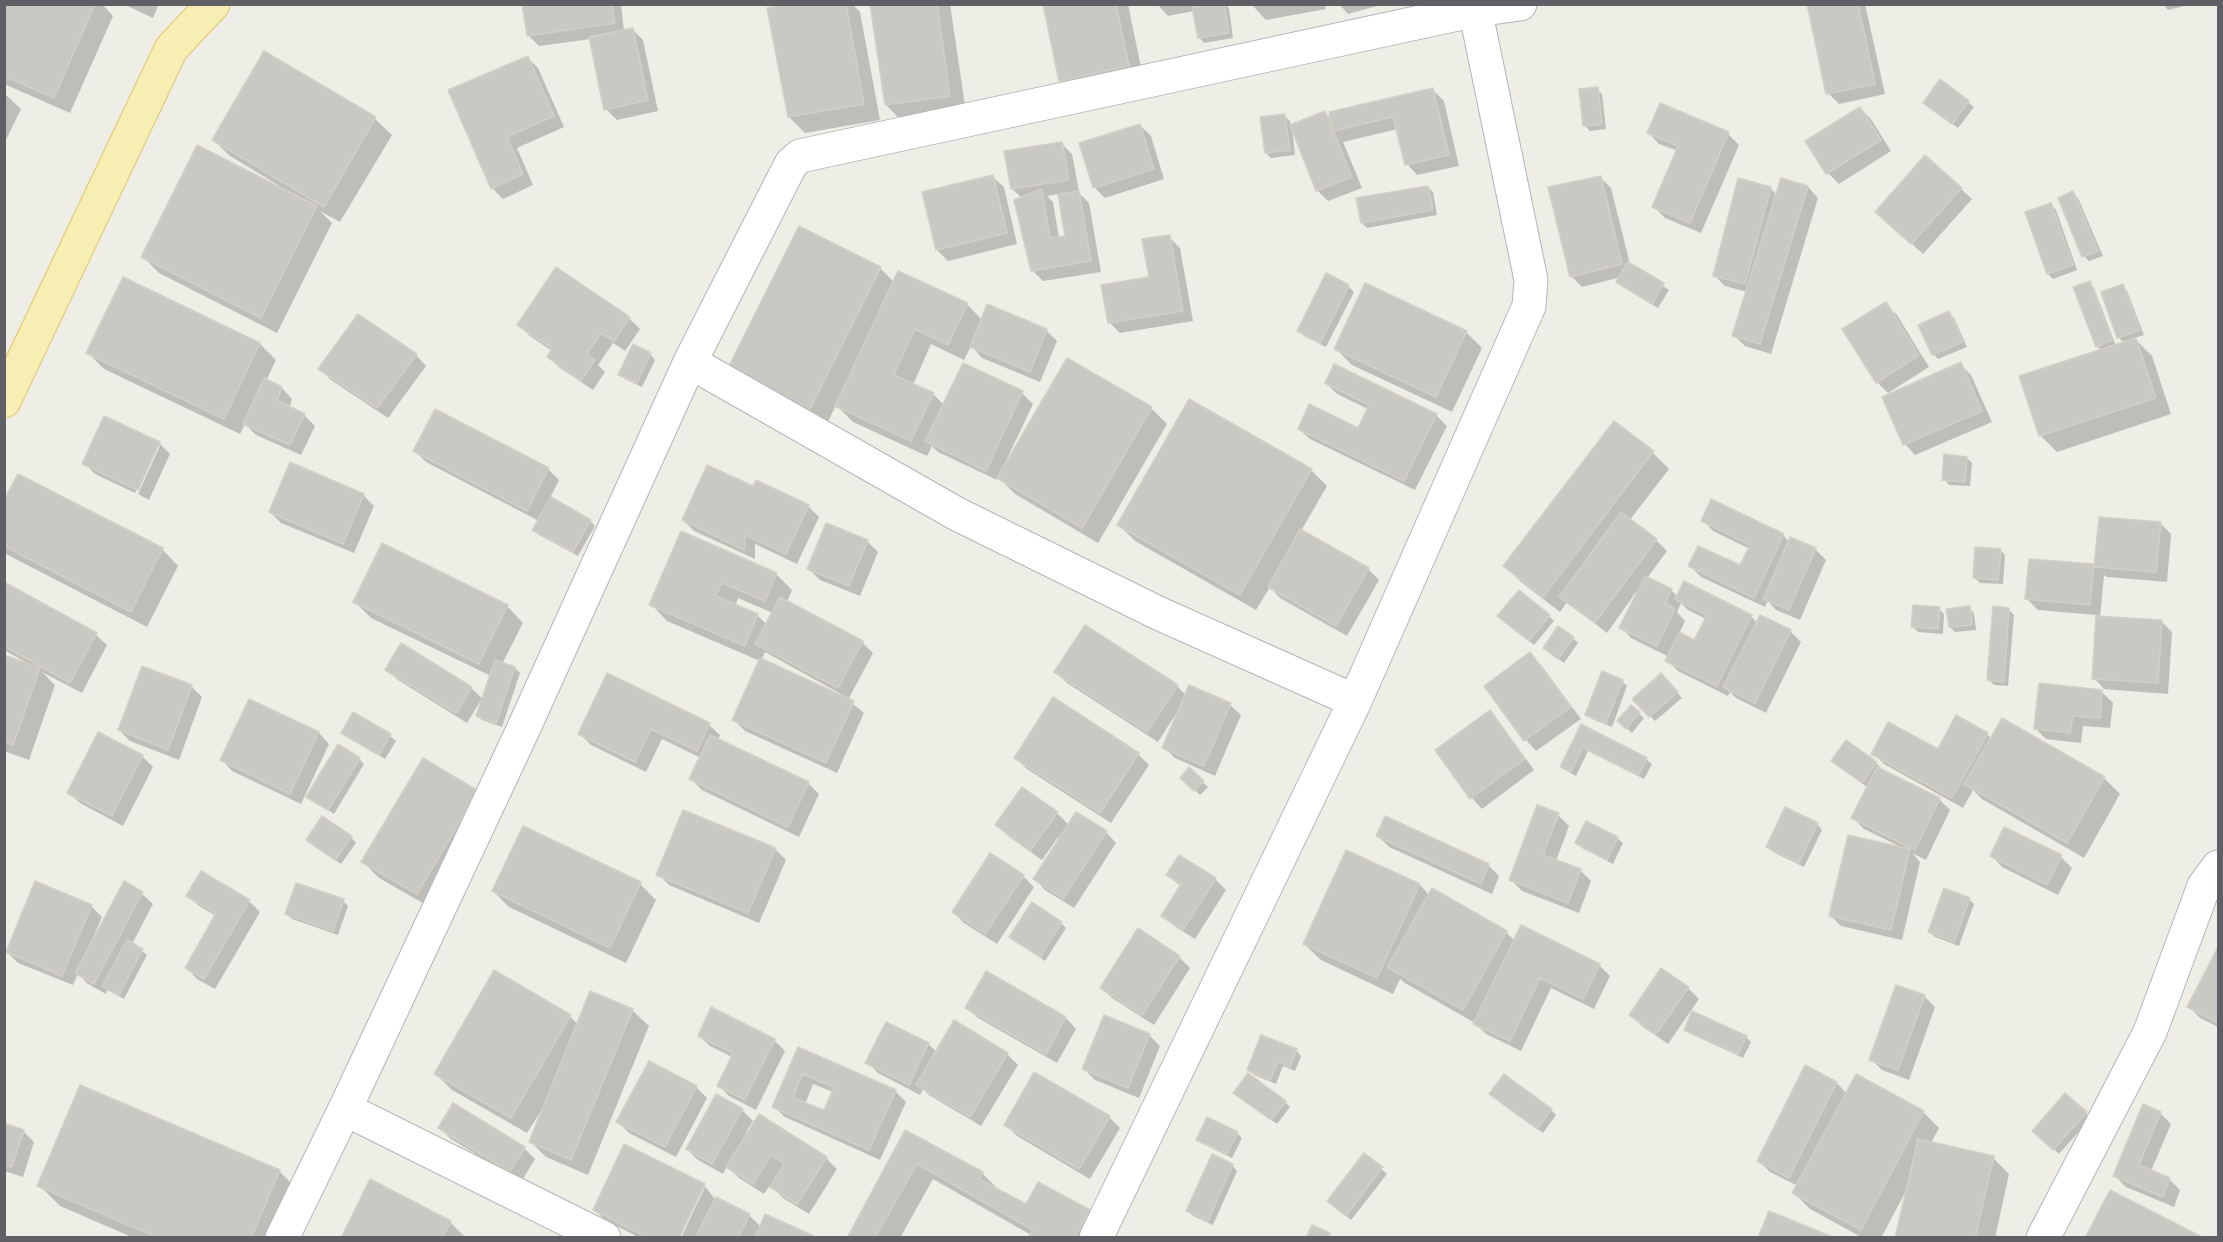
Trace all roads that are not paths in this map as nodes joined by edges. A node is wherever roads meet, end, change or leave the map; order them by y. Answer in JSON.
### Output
{"nodes":[{"id":1,"x":213,"y":4,"type":"edge"},
{"id":2,"x":1520,"y":4,"type":"edge"},
{"id":3,"x":1475,"y":7,"type":"edge"},
{"id":4,"x":690,"y":362,"type":"junction"},
{"id":5,"x":4,"y":401,"type":"edge"},
{"id":6,"x":1355,"y":701,"type":"junction"},
{"id":7,"x":2218,"y":867,"type":"edge"},
{"id":8,"x":345,"y":1109,"type":"junction"},
{"id":9,"x":282,"y":1238,"type":"edge"},
{"id":10,"x":604,"y":1238,"type":"edge"},
{"id":11,"x":1096,"y":1238,"type":"edge"},
{"id":12,"x":2043,"y":1238,"type":"edge"}],
"edges":[{"from":1,"to":5,"type":"main road"},
{"from":2,"to":3,"type":"street"},
{"from":3,"to":4,"type":"street"},
{"from":3,"to":6,"type":"street"},
{"from":4,"to":6,"type":"street"},
{"from":4,"to":8,"type":"street"},
{"from":6,"to":11,"type":"street"},
{"from":7,"to":12,"type":"street"},
{"from":8,"to":9,"type":"street"},
{"from":8,"to":10,"type":"street"}]}
